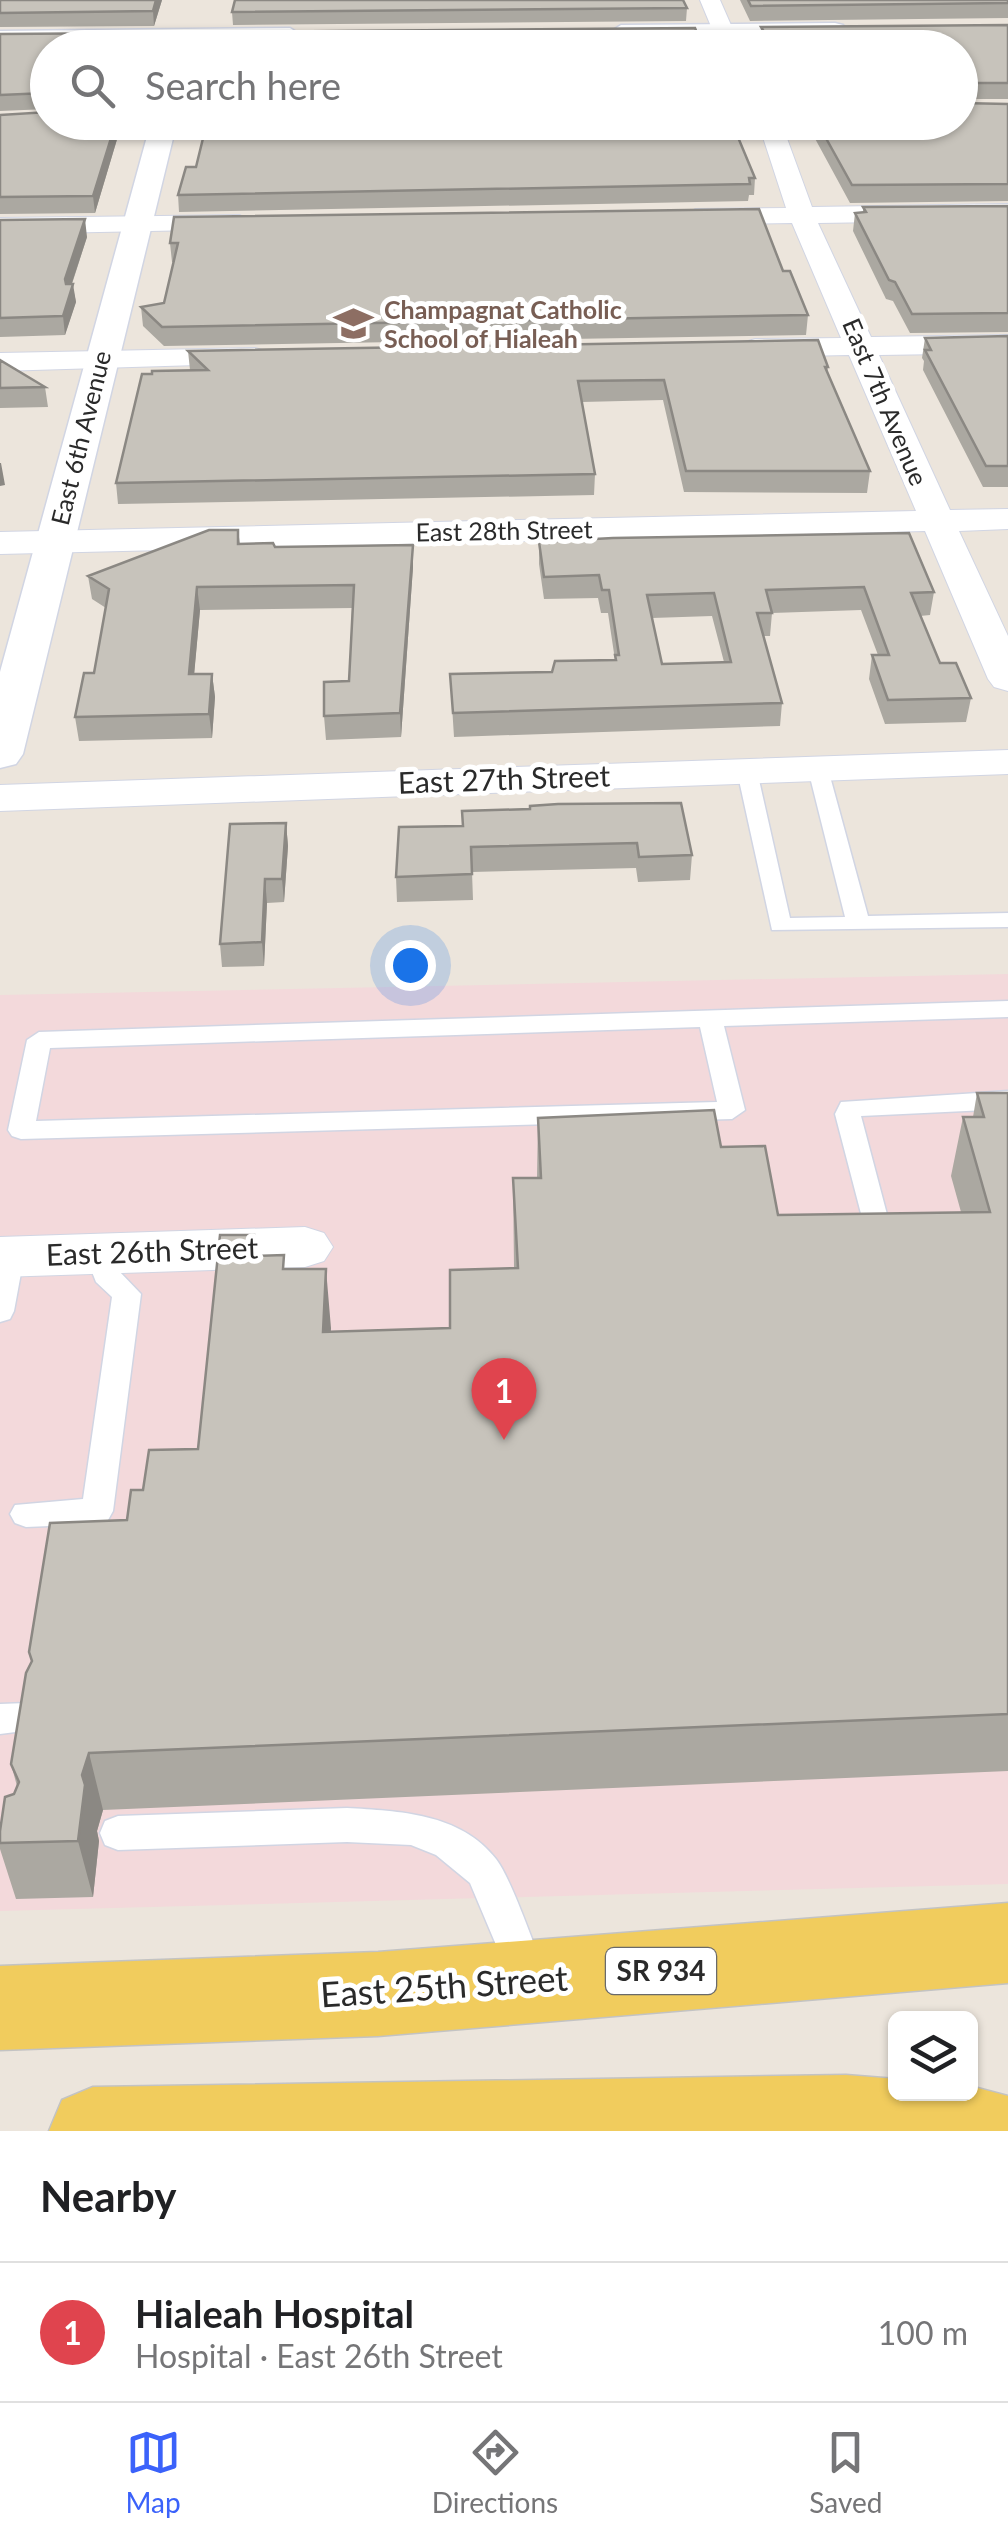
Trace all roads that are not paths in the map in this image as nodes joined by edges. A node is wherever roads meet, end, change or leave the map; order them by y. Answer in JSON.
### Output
{"nodes":[{"id":1,"x":710,"y":0,"type":"edge"},
{"id":2,"x":722,"y":30,"type":"edge"},
{"id":3,"x":30,"y":37,"type":"edge"},
{"id":4,"x":0,"y":38,"type":"edge"},
{"id":5,"x":159,"y":140,"type":"edge"},
{"id":6,"x":775,"y":140,"type":"edge"},
{"id":7,"x":1008,"y":212,"type":"edge"},
{"id":8,"x":802,"y":216,"type":"junction"},
{"id":9,"x":666,"y":218,"type":"edge"},
{"id":10,"x":274,"y":222,"type":"edge"},
{"id":11,"x":138,"y":224,"type":"junction"},
{"id":12,"x":0,"y":226,"type":"edge"},
{"id":13,"x":1008,"y":344,"type":"edge"},
{"id":14,"x":863,"y":346,"type":"junction"},
{"id":15,"x":726,"y":349,"type":"edge"},
{"id":16,"x":277,"y":357,"type":"edge"},
{"id":17,"x":101,"y":360,"type":"junction"},
{"id":18,"x":0,"y":362,"type":"edge"},
{"id":19,"x":1008,"y":519,"type":"edge"},
{"id":20,"x":936,"y":521,"type":"junction"},
{"id":21,"x":55,"y":542,"type":"junction"},
{"id":22,"x":0,"y":543,"type":"edge"},
{"id":23,"x":1008,"y":679,"type":"edge"},
{"id":24,"x":0,"y":754,"type":"edge"},
{"id":25,"x":1008,"y":762,"type":"edge"},
{"id":26,"x":818,"y":769,"type":"junction"},
{"id":27,"x":747,"y":771,"type":"junction"},
{"id":28,"x":0,"y":798,"type":"edge"},
{"id":29,"x":1008,"y":920,"type":"edge"},
{"id":30,"x":858,"y":923,"type":"junction"},
{"id":31,"x":1008,"y":1009,"type":"edge"},
{"id":32,"x":710,"y":1018,"type":"junction"},
{"id":33,"x":1008,"y":1100,"type":"edge"},
{"id":34,"x":880,"y":1242,"type":"edge"},
{"id":35,"x":305,"y":1247,"type":"dead end"},
{"id":36,"x":100,"y":1254,"type":"junction"},
{"id":37,"x":5,"y":1257,"type":"edge"},
{"id":38,"x":0,"y":1311,"type":"edge"},
{"id":39,"x":26,"y":1514,"type":"dead end"},
{"id":40,"x":118,"y":1833,"type":"dead end"},
{"id":41,"x":1008,"y":1943,"type":"edge"},
{"id":42,"x":530,"y":1981,"type":"junction"},
{"id":43,"x":0,"y":2008,"type":"edge"},
{"id":44,"x":850,"y":2125,"type":"edge"},
{"id":45,"x":93,"y":2131,"type":"edge"},
{"id":46,"x":987,"y":2131,"type":"edge"}],
"edges":[{"from":1,"to":2,"type":"street"},
{"from":3,"to":4,"type":"street"},
{"from":5,"to":11,"type":"street","name":"East 6th Avenue"},
{"from":6,"to":8,"type":"street","name":"East 7th Avenue"},
{"from":7,"to":8,"type":"street"},
{"from":8,"to":9,"type":"street"},
{"from":8,"to":14,"type":"street","name":"East 7th Avenue"},
{"from":10,"to":11,"type":"street"},
{"from":11,"to":12,"type":"street"},
{"from":11,"to":17,"type":"street","name":"East 6th Avenue"},
{"from":13,"to":14,"type":"street"},
{"from":14,"to":15,"type":"street"},
{"from":14,"to":20,"type":"street","name":"East 7th Avenue"},
{"from":16,"to":17,"type":"street"},
{"from":17,"to":18,"type":"street"},
{"from":17,"to":21,"type":"street","name":"East 6th Avenue"},
{"from":19,"to":20,"type":"street","name":"East 28th Street"},
{"from":20,"to":21,"type":"street","name":"East 28th Street"},
{"from":20,"to":23,"type":"street","name":"East 7th Avenue"},
{"from":21,"to":22,"type":"street","name":"East 28th Street"},
{"from":21,"to":24,"type":"street","name":"East 6th Avenue"},
{"from":25,"to":26,"type":"street","name":"East 27th Street"},
{"from":26,"to":27,"type":"street","name":"East 27th Street"},
{"from":26,"to":30,"type":"lane"},
{"from":27,"to":28,"type":"street","name":"East 27th Street"},
{"from":27,"to":30,"type":"lane"},
{"from":29,"to":30,"type":"lane"},
{"from":31,"to":32,"type":"lane"},
{"from":32,"to":32,"type":"lane"},
{"from":33,"to":34,"type":"lane"},
{"from":35,"to":36,"type":"street","name":"East 26th Street"},
{"from":36,"to":37,"type":"street","name":"East 26th Street"},
{"from":36,"to":39,"type":"lane"},
{"from":37,"to":38,"type":"lane"},
{"from":40,"to":42,"type":"lane"},
{"from":41,"to":42,"type":"main road","name":"East 25th Street","number":"SR 934"},
{"from":42,"to":43,"type":"main road","name":"East 25th Street","number":"SR 934"},
{"from":44,"to":45,"type":"main road"},
{"from":44,"to":46,"type":"main road"}]}
